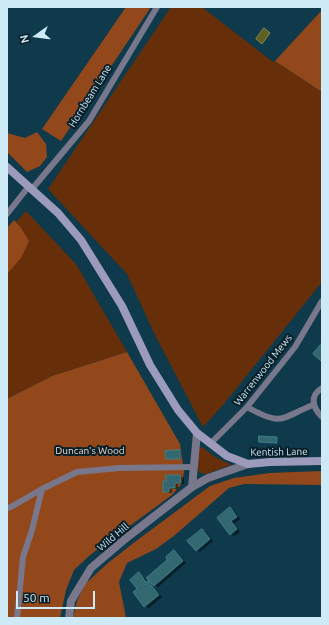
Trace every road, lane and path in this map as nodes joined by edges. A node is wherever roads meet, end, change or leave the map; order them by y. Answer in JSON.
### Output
{"nodes":[{"id":1,"x":157,"y":7,"type":"edge"},
{"id":2,"x":7,"y":167,"type":"edge"},
{"id":3,"x":30,"y":187,"type":"junction"},
{"id":4,"x":7,"y":214,"type":"edge"},
{"id":5,"x":322,"y":301,"type":"edge"},
{"id":6,"x":322,"y":388,"type":"edge"},
{"id":7,"x":313,"y":405,"type":"junction"},
{"id":8,"x":248,"y":407,"type":"junction"},
{"id":9,"x":322,"y":417,"type":"edge"},
{"id":10,"x":197,"y":433,"type":"junction"},
{"id":11,"x":210,"y":444,"type":"junction"},
{"id":12,"x":322,"y":461,"type":"edge"},
{"id":13,"x":248,"y":464,"type":"junction"},
{"id":14,"x":193,"y":467,"type":"junction"},
{"id":15,"x":192,"y":487,"type":"junction"},
{"id":16,"x":42,"y":488,"type":"junction"},
{"id":17,"x":7,"y":508,"type":"edge"},
{"id":18,"x":17,"y":618,"type":"edge"},
{"id":19,"x":69,"y":618,"type":"edge"}],
"edges":[{"from":1,"to":3,"type":"lane","name":"Hornbeam Lane"},
{"from":2,"to":3,"type":"main road","name":"Kentish Lane"},
{"from":3,"to":4,"type":"lane","name":"Hornbeam Lane"},
{"from":3,"to":10,"type":"main road","name":"Kentish Lane"},
{"from":5,"to":8,"type":"lane","name":"Warrenwood Mews"},
{"from":6,"to":7,"type":"lane"},
{"from":7,"to":8,"type":"lane"},
{"from":7,"to":9,"type":"lane"},
{"from":8,"to":11,"type":"lane","name":"Warrenwood Mews"},
{"from":10,"to":11,"type":"main road","name":"Kentish Lane"},
{"from":10,"to":14,"type":"street"},
{"from":11,"to":13,"type":"main road","name":"Kentish Lane"},
{"from":12,"to":13,"type":"main road","name":"Kentish Lane"},
{"from":13,"to":15,"type":"street","name":"Wild Hill"},
{"from":14,"to":15,"type":"street"},
{"from":14,"to":16,"type":"lane"},
{"from":15,"to":19,"type":"street","name":"Wild Hill"},
{"from":16,"to":17,"type":"lane"},
{"from":16,"to":18,"type":"lane"}]}
